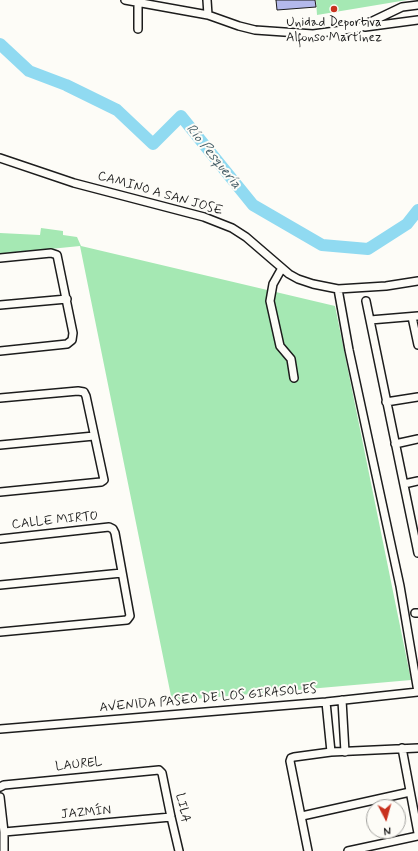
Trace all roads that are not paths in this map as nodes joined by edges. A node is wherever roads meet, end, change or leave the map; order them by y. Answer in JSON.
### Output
{"nodes":[{"id":1,"x":124,"y":0,"type":"edge"},
{"id":2,"x":207,"y":0,"type":"edge"},
{"id":3,"x":138,"y":2,"type":"edge"},
{"id":4,"x":418,"y":5,"type":"edge"},
{"id":5,"x":208,"y":15,"type":"junction"},
{"id":6,"x":418,"y":20,"type":"edge"},
{"id":7,"x":358,"y":28,"type":"junction"},
{"id":8,"x":138,"y":29,"type":"dead end"},
{"id":9,"x":0,"y":158,"type":"edge"},
{"id":10,"x":0,"y":258,"type":"edge"},
{"id":11,"x":282,"y":268,"type":"junction"},
{"id":12,"x":418,"y":282,"type":"edge"},
{"id":13,"x":338,"y":289,"type":"junction"},
{"id":14,"x":67,"y":299,"type":"junction"},
{"id":15,"x":366,"y":301,"type":"dead end"},
{"id":16,"x":0,"y":305,"type":"edge"},
{"id":17,"x":415,"y":316,"type":"edge"},
{"id":18,"x":370,"y":320,"type":"junction"},
{"id":19,"x":418,"y":345,"type":"edge"},
{"id":20,"x":0,"y":351,"type":"edge"},
{"id":21,"x":294,"y":378,"type":"dead end"},
{"id":22,"x":418,"y":397,"type":"edge"},
{"id":23,"x":0,"y":398,"type":"edge"},
{"id":24,"x":386,"y":402,"type":"junction"},
{"id":25,"x":94,"y":436,"type":"junction"},
{"id":26,"x":418,"y":440,"type":"edge"},
{"id":27,"x":395,"y":444,"type":"junction"},
{"id":28,"x":0,"y":445,"type":"edge"},
{"id":29,"x":418,"y":481,"type":"edge"},
{"id":30,"x":404,"y":484,"type":"junction"},
{"id":31,"x":0,"y":492,"type":"edge"},
{"id":32,"x":415,"y":525,"type":"edge"},
{"id":33,"x":0,"y":539,"type":"edge"},
{"id":34,"x":418,"y":554,"type":"edge"},
{"id":35,"x":122,"y":573,"type":"junction"},
{"id":36,"x":0,"y":585,"type":"edge"},
{"id":37,"x":0,"y":632,"type":"edge"},
{"id":38,"x":418,"y":692,"type":"edge"},
{"id":39,"x":342,"y":700,"type":"junction"},
{"id":40,"x":326,"y":702,"type":"junction"},
{"id":41,"x":0,"y":729,"type":"edge"},
{"id":42,"x":402,"y":748,"type":"junction"},
{"id":43,"x":418,"y":748,"type":"edge"},
{"id":44,"x":331,"y":752,"type":"junction"},
{"id":45,"x":345,"y":752,"type":"junction"},
{"id":46,"x":161,"y":771,"type":"joint"},
{"id":47,"x":0,"y":787,"type":"edge"},
{"id":48,"x":410,"y":792,"type":"junction"},
{"id":49,"x":0,"y":797,"type":"edge"},
{"id":50,"x":302,"y":816,"type":"junction"},
{"id":51,"x":170,"y":817,"type":"junction"},
{"id":52,"x":4,"y":832,"type":"junction"},
{"id":53,"x":418,"y":833,"type":"edge"},
{"id":54,"x":418,"y":836,"type":"edge"},
{"id":55,"x":4,"y":851,"type":"edge"},
{"id":56,"x":179,"y":851,"type":"edge"},
{"id":57,"x":308,"y":851,"type":"edge"},
{"id":58,"x":348,"y":851,"type":"edge"}],
"edges":[{"from":1,"to":3,"type":"street"},
{"from":2,"to":5,"type":"street"},
{"from":3,"to":5,"type":"street"},
{"from":3,"to":8,"type":"street"},
{"from":4,"to":7,"type":"street"},
{"from":5,"to":7,"type":"street"},
{"from":6,"to":7,"type":"street"},
{"from":9,"to":11,"type":"street","name":"CAMINO A SAN JOSE"},
{"from":10,"to":14,"type":"street"},
{"from":11,"to":13,"type":"street","name":"CAMINO A SAN JOSE"},
{"from":11,"to":21,"type":"street"},
{"from":12,"to":13,"type":"street","name":"CAMINO A SAN JOSE"},
{"from":13,"to":38,"type":"street"},
{"from":14,"to":16,"type":"street"},
{"from":14,"to":20,"type":"street"},
{"from":15,"to":18,"type":"street"},
{"from":17,"to":18,"type":"street"},
{"from":17,"to":19,"type":"street"},
{"from":18,"to":24,"type":"street"},
{"from":22,"to":24,"type":"street"},
{"from":23,"to":25,"type":"street"},
{"from":24,"to":27,"type":"street"},
{"from":25,"to":28,"type":"street"},
{"from":25,"to":31,"type":"street"},
{"from":26,"to":27,"type":"street"},
{"from":27,"to":30,"type":"street"},
{"from":29,"to":30,"type":"street"},
{"from":30,"to":32,"type":"street"},
{"from":32,"to":34,"type":"street"},
{"from":33,"to":35,"type":"street","name":"CALLE MIRTO"},
{"from":35,"to":36,"type":"street"},
{"from":35,"to":37,"type":"street"},
{"from":38,"to":39,"type":"street","name":"AVENIDA PASEO DE LOS GIRASOLES"},
{"from":39,"to":40,"type":"street","name":"AVENIDA PASEO DE LOS GIRASOLES"},
{"from":39,"to":45,"type":"street"},
{"from":40,"to":41,"type":"street","name":"AVENIDA PASEO DE LOS GIRASOLES"},
{"from":40,"to":44,"type":"street"},
{"from":42,"to":43,"type":"street"},
{"from":42,"to":45,"type":"street"},
{"from":42,"to":48,"type":"street"},
{"from":44,"to":45,"type":"street"},
{"from":44,"to":50,"type":"street"},
{"from":46,"to":47,"type":"street","name":"LAUREL"},
{"from":46,"to":51,"type":"street","name":"LILA"},
{"from":48,"to":50,"type":"street"},
{"from":48,"to":53,"type":"street"},
{"from":49,"to":52,"type":"street"},
{"from":50,"to":57,"type":"street"},
{"from":51,"to":52,"type":"street","name":"JAZMÍN"},
{"from":51,"to":56,"type":"street","name":"LILA"},
{"from":52,"to":55,"type":"street"},
{"from":54,"to":58,"type":"street"}]}
